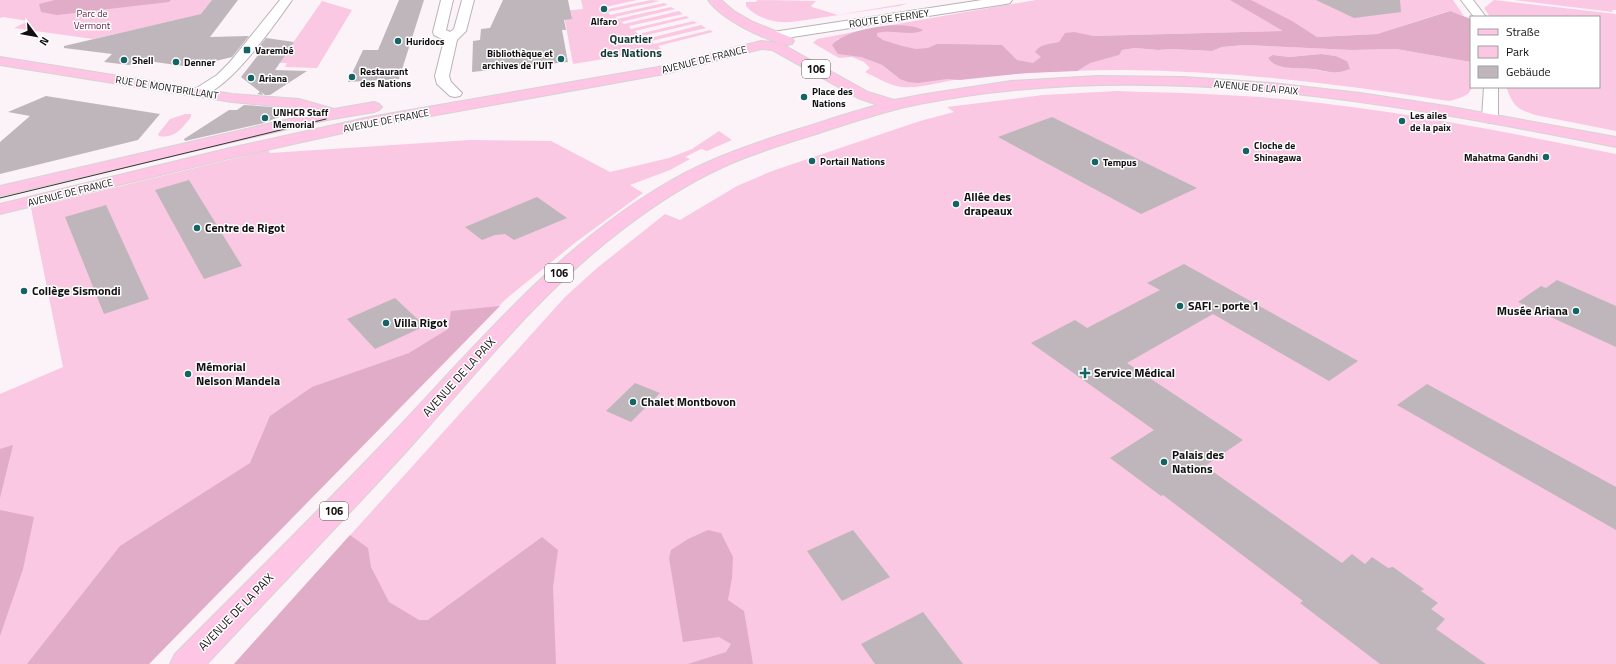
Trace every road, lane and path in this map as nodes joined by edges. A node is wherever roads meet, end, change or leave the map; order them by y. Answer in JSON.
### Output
{"nodes":[{"id":1,"x":286,"y":0,"type":"edge"},
{"id":2,"x":447,"y":0,"type":"edge"},
{"id":3,"x":468,"y":0,"type":"edge"},
{"id":4,"x":714,"y":0,"type":"edge"},
{"id":5,"x":1006,"y":0,"type":"edge"},
{"id":6,"x":1468,"y":0,"type":"edge"},
{"id":7,"x":1479,"y":16,"type":"edge"},
{"id":8,"x":451,"y":38,"type":"junction"},
{"id":9,"x":774,"y":41,"type":"junction"},
{"id":10,"x":0,"y":62,"type":"edge"},
{"id":11,"x":1491,"y":88,"type":"edge"},
{"id":12,"x":200,"y":92,"type":"junction"},
{"id":13,"x":455,"y":93,"type":"junction"},
{"id":14,"x":893,"y":105,"type":"junction"},
{"id":15,"x":333,"y":114,"type":"junction"},
{"id":16,"x":1490,"y":118,"type":"junction"},
{"id":17,"x":370,"y":122,"type":"junction"},
{"id":18,"x":1616,"y":142,"type":"edge"},
{"id":19,"x":0,"y":191,"type":"edge"},
{"id":20,"x":0,"y":209,"type":"edge"},
{"id":21,"x":186,"y":664,"type":"edge"}],
"edges":[{"from":1,"to":12,"type":"street"},
{"from":2,"to":8,"type":"street"},
{"from":3,"to":8,"type":"street"},
{"from":4,"to":9,"type":"main road"},
{"from":5,"to":9,"type":"street","name":"ROUTE DE FERNEY"},
{"from":6,"to":7,"type":"street"},
{"from":8,"to":13,"type":"street"},
{"from":9,"to":13,"type":"main road","name":"AVENUE DE FRANCE"},
{"from":9,"to":14,"type":"main road","number":"106"},
{"from":9,"to":17,"type":"main road","name":"AVENUE DE FRANCE"},
{"from":10,"to":12,"type":"main road","name":"RUE DE MONTBRILLANT"},
{"from":11,"to":16,"type":"street"},
{"from":12,"to":15,"type":"main road","name":"RUE DE MONTBRILLANT"},
{"from":13,"to":15,"type":"main road","name":"AVENUE DE FRANCE"},
{"from":14,"to":16,"type":"main road","name":"AVENUE DE LA PAIX"},
{"from":14,"to":21,"type":"main road","name":"AVENUE DE LA PAIX","number":"106"},
{"from":15,"to":17,"type":"main road","name":"RUE DE MONTBRILLANT"},
{"from":15,"to":19,"type":"main road","name":"AVENUE DE FRANCE"},
{"from":16,"to":18,"type":"main road","name":"AVENUE DE LA PAIX"},
{"from":17,"to":20,"type":"main road","name":"AVENUE DE FRANCE"}]}
